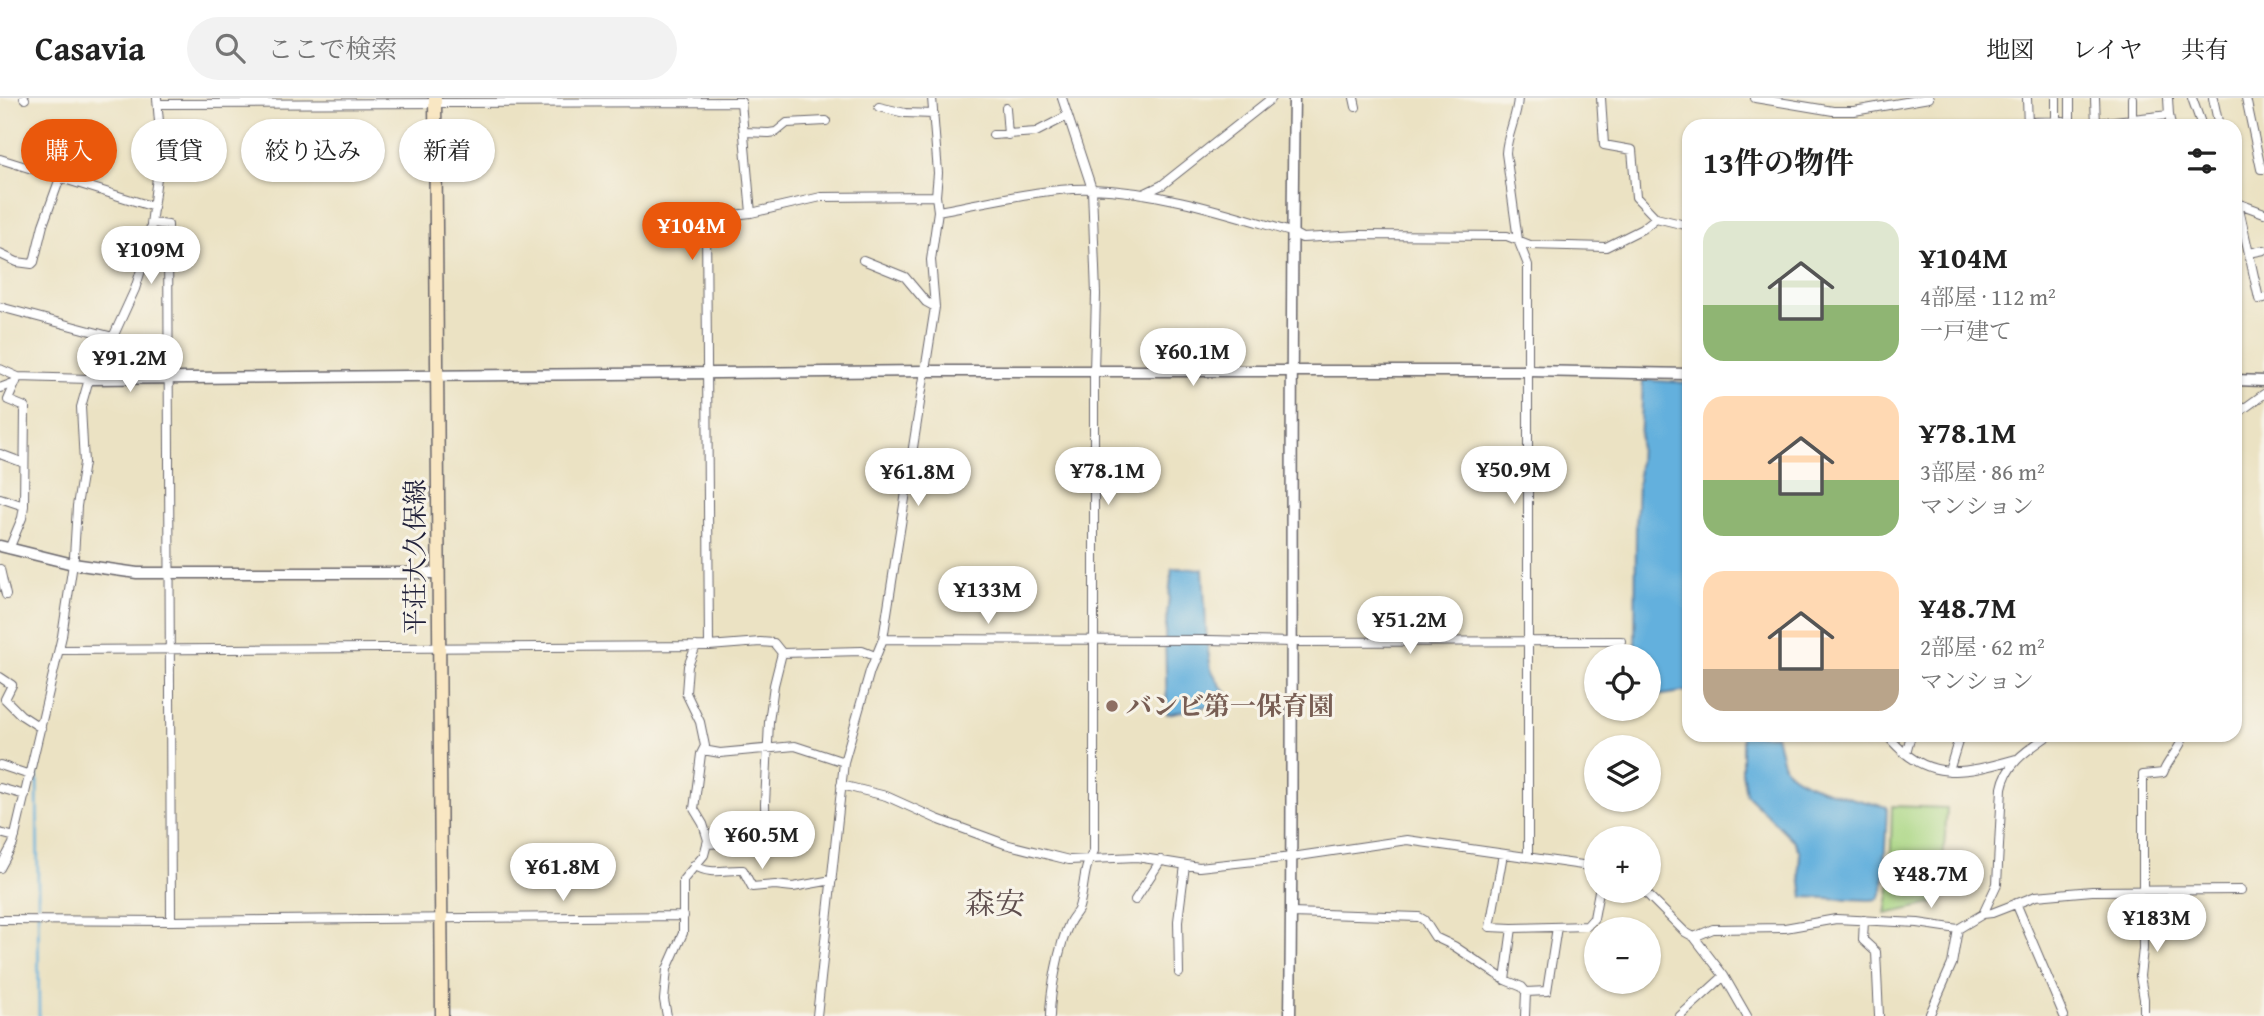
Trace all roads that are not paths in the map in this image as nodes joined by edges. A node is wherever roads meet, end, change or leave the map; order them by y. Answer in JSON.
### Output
{"nodes":[{"id":1,"x":932,"y":98,"type":"edge"},
{"id":2,"x":1062,"y":98,"type":"edge"},
{"id":3,"x":1272,"y":98,"type":"edge"},
{"id":4,"x":1294,"y":98,"type":"edge"},
{"id":5,"x":1518,"y":98,"type":"edge"},
{"id":6,"x":1601,"y":98,"type":"edge"},
{"id":7,"x":1755,"y":98,"type":"edge"},
{"id":8,"x":1815,"y":98,"type":"edge"},
{"id":9,"x":1929,"y":98,"type":"edge"},
{"id":10,"x":2027,"y":98,"type":"edge"},
{"id":11,"x":2056,"y":98,"type":"edge"},
{"id":12,"x":2070,"y":98,"type":"edge"},
{"id":13,"x":2095,"y":98,"type":"edge"},
{"id":14,"x":2132,"y":98,"type":"edge"},
{"id":15,"x":2168,"y":98,"type":"edge"},
{"id":16,"x":2192,"y":98,"type":"edge"},
{"id":17,"x":2213,"y":98,"type":"edge"},
{"id":18,"x":2246,"y":98,"type":"edge"},
{"id":19,"x":707,"y":100,"type":"edge"},
{"id":20,"x":158,"y":101,"type":"edge"},
{"id":21,"x":170,"y":101,"type":"edge"},
{"id":22,"x":435,"y":101,"type":"edge"},
{"id":23,"x":879,"y":107,"type":"dead end"},
{"id":24,"x":1006,"y":108,"type":"dead end"},
{"id":25,"x":1814,"y":108,"type":"junction"},
{"id":26,"x":934,"y":114,"type":"junction"},
{"id":27,"x":2169,"y":115,"type":"junction"},
{"id":28,"x":1067,"y":116,"type":"junction"},
{"id":29,"x":2028,"y":119,"type":"edge"},
{"id":30,"x":2062,"y":119,"type":"edge"},
{"id":31,"x":2064,"y":119,"type":"edge"},
{"id":32,"x":2096,"y":119,"type":"edge"},
{"id":33,"x":2132,"y":119,"type":"joint"},
{"id":34,"x":2170,"y":119,"type":"edge"},
{"id":35,"x":2200,"y":119,"type":"edge"},
{"id":36,"x":2218,"y":119,"type":"edge"},
{"id":37,"x":826,"y":121,"type":"dead end"},
{"id":38,"x":744,"y":131,"type":"junction"},
{"id":39,"x":993,"y":135,"type":"dead end"},
{"id":40,"x":1008,"y":135,"type":"junction"},
{"id":41,"x":0,"y":159,"type":"edge"},
{"id":42,"x":21,"y":166,"type":"edge"},
{"id":43,"x":2264,"y":169,"type":"edge"},
{"id":44,"x":59,"y":182,"type":"edge"},
{"id":45,"x":73,"y":182,"type":"edge"},
{"id":46,"x":1091,"y":189,"type":"junction"},
{"id":47,"x":1143,"y":194,"type":"junction"},
{"id":48,"x":936,"y":196,"type":"junction"},
{"id":49,"x":2242,"y":204,"type":"edge"},
{"id":50,"x":154,"y":207,"type":"junction"},
{"id":51,"x":938,"y":211,"type":"junction"},
{"id":52,"x":751,"y":213,"type":"junction"},
{"id":53,"x":2264,"y":213,"type":"edge"},
{"id":54,"x":1656,"y":218,"type":"junction"},
{"id":55,"x":153,"y":223,"type":"junction"},
{"id":56,"x":2242,"y":223,"type":"edge"},
{"id":57,"x":1682,"y":224,"type":"edge"},
{"id":58,"x":1292,"y":232,"type":"junction"},
{"id":59,"x":1518,"y":240,"type":"junction"},
{"id":60,"x":2264,"y":250,"type":"edge"},
{"id":61,"x":2249,"y":253,"type":"junction"},
{"id":62,"x":0,"y":254,"type":"edge"},
{"id":63,"x":863,"y":260,"type":"dead end"},
{"id":64,"x":2264,"y":298,"type":"edge"},
{"id":65,"x":935,"y":307,"type":"junction"},
{"id":66,"x":1,"y":310,"type":"edge"},
{"id":67,"x":113,"y":337,"type":"junction"},
{"id":68,"x":0,"y":369,"type":"edge"},
{"id":69,"x":926,"y":371,"type":"junction"},
{"id":70,"x":1529,"y":371,"type":"junction"},
{"id":71,"x":707,"y":372,"type":"junction"},
{"id":72,"x":1094,"y":372,"type":"junction"},
{"id":73,"x":1292,"y":373,"type":"junction"},
{"id":74,"x":1682,"y":374,"type":"edge"},
{"id":75,"x":436,"y":376,"type":"junction"},
{"id":76,"x":170,"y":377,"type":"junction"},
{"id":77,"x":89,"y":379,"type":"junction"},
{"id":78,"x":17,"y":380,"type":"junction"},
{"id":79,"x":2242,"y":380,"type":"edge"},
{"id":80,"x":2264,"y":381,"type":"edge"},
{"id":81,"x":0,"y":388,"type":"edge"},
{"id":82,"x":2264,"y":394,"type":"edge"},
{"id":83,"x":2242,"y":410,"type":"edge"},
{"id":84,"x":0,"y":454,"type":"edge"},
{"id":85,"x":24,"y":463,"type":"junction"},
{"id":86,"x":0,"y":498,"type":"edge"},
{"id":87,"x":23,"y":506,"type":"junction"},
{"id":88,"x":3,"y":550,"type":"edge"},
{"id":89,"x":73,"y":565,"type":"junction"},
{"id":90,"x":0,"y":569,"type":"edge"},
{"id":91,"x":439,"y":573,"type":"junction"},
{"id":92,"x":168,"y":574,"type":"junction"},
{"id":93,"x":6,"y":596,"type":"dead end"},
{"id":94,"x":883,"y":639,"type":"junction"},
{"id":95,"x":1528,"y":640,"type":"junction"},
{"id":96,"x":1094,"y":641,"type":"junction"},
{"id":97,"x":1621,"y":641,"type":"dead end"},
{"id":98,"x":1293,"y":642,"type":"junction"},
{"id":99,"x":696,"y":646,"type":"junction"},
{"id":100,"x":709,"y":646,"type":"junction"},
{"id":101,"x":438,"y":649,"type":"junction"},
{"id":102,"x":59,"y":650,"type":"junction"},
{"id":103,"x":170,"y":650,"type":"junction"},
{"id":104,"x":782,"y":653,"type":"junction"},
{"id":105,"x":875,"y":656,"type":"junction"},
{"id":106,"x":0,"y":677,"type":"edge"},
{"id":107,"x":2,"y":701,"type":"edge"},
{"id":108,"x":41,"y":728,"type":"junction"},
{"id":109,"x":1894,"y":742,"type":"edge"},
{"id":110,"x":1909,"y":742,"type":"edge"},
{"id":111,"x":1958,"y":742,"type":"edge"},
{"id":112,"x":2039,"y":742,"type":"edge"},
{"id":113,"x":2181,"y":742,"type":"edge"},
{"id":114,"x":703,"y":750,"type":"junction"},
{"id":115,"x":768,"y":750,"type":"junction"},
{"id":116,"x":1906,"y":754,"type":"junction"},
{"id":117,"x":2016,"y":759,"type":"junction"},
{"id":118,"x":844,"y":762,"type":"junction"},
{"id":119,"x":0,"y":765,"type":"edge"},
{"id":120,"x":1949,"y":771,"type":"junction"},
{"id":121,"x":30,"y":775,"type":"junction"},
{"id":122,"x":841,"y":785,"type":"junction"},
{"id":123,"x":0,"y":789,"type":"edge"},
{"id":124,"x":25,"y":795,"type":"junction"},
{"id":125,"x":0,"y":833,"type":"edge"},
{"id":126,"x":15,"y":837,"type":"junction"},
{"id":127,"x":707,"y":844,"type":"junction"},
{"id":128,"x":1503,"y":854,"type":"junction"},
{"id":129,"x":1528,"y":857,"type":"junction"},
{"id":130,"x":1292,"y":858,"type":"junction"},
{"id":131,"x":1088,"y":859,"type":"junction"},
{"id":132,"x":1161,"y":860,"type":"junction"},
{"id":133,"x":694,"y":865,"type":"junction"},
{"id":134,"x":1185,"y":865,"type":"junction"},
{"id":135,"x":1584,"y":865,"type":"edge"},
{"id":136,"x":0,"y":868,"type":"edge"},
{"id":137,"x":832,"y":880,"type":"junction"},
{"id":138,"x":2241,"y":890,"type":"dead end"},
{"id":139,"x":2144,"y":892,"type":"junction"},
{"id":140,"x":1136,"y":900,"type":"dead end"},
{"id":141,"x":1596,"y":903,"type":"edge"},
{"id":142,"x":1656,"y":903,"type":"edge"},
{"id":143,"x":2016,"y":903,"type":"junction"},
{"id":144,"x":1291,"y":913,"type":"junction"},
{"id":145,"x":1983,"y":914,"type":"junction"},
{"id":146,"x":684,"y":916,"type":"junction"},
{"id":147,"x":442,"y":919,"type":"junction"},
{"id":148,"x":0,"y":920,"type":"edge"},
{"id":149,"x":1864,"y":920,"type":"junction"},
{"id":150,"x":171,"y":921,"type":"junction"},
{"id":151,"x":1557,"y":926,"type":"junction"},
{"id":152,"x":1512,"y":928,"type":"junction"},
{"id":153,"x":1958,"y":929,"type":"junction"},
{"id":154,"x":1694,"y":937,"type":"junction"},
{"id":155,"x":1179,"y":974,"type":"dead end"},
{"id":156,"x":1724,"y":976,"type":"junction"},
{"id":157,"x":1505,"y":980,"type":"junction"},
{"id":158,"x":1526,"y":992,"type":"junction"},
{"id":159,"x":442,"y":1016,"type":"edge"},
{"id":160,"x":667,"y":1016,"type":"edge"},
{"id":161,"x":817,"y":1016,"type":"edge"},
{"id":162,"x":1050,"y":1016,"type":"edge"},
{"id":163,"x":1290,"y":1016,"type":"edge"},
{"id":164,"x":1525,"y":1016,"type":"edge"},
{"id":165,"x":1680,"y":1016,"type":"edge"},
{"id":166,"x":1747,"y":1016,"type":"edge"},
{"id":167,"x":1879,"y":1016,"type":"edge"},
{"id":168,"x":1929,"y":1016,"type":"edge"},
{"id":169,"x":2064,"y":1016,"type":"edge"},
{"id":170,"x":2144,"y":1016,"type":"edge"}],
"edges":[{"from":1,"to":26,"type":"street"},
{"from":2,"to":28,"type":"street"},
{"from":3,"to":47,"type":"street"},
{"from":4,"to":58,"type":"street"},
{"from":5,"to":59,"type":"street"},
{"from":6,"to":54,"type":"street"},
{"from":7,"to":25,"type":"street"},
{"from":8,"to":25,"type":"street"},
{"from":9,"to":25,"type":"street"},
{"from":10,"to":29,"type":"street"},
{"from":11,"to":30,"type":"street"},
{"from":12,"to":31,"type":"street"},
{"from":13,"to":32,"type":"street"},
{"from":14,"to":33,"type":"street"},
{"from":15,"to":27,"type":"street"},
{"from":16,"to":35,"type":"street"},
{"from":17,"to":36,"type":"street"},
{"from":18,"to":43,"type":"street"},
{"from":19,"to":22,"type":"street"},
{"from":19,"to":38,"type":"street"},
{"from":20,"to":21,"type":"street"},
{"from":20,"to":50,"type":"street"},
{"from":21,"to":22,"type":"street"},
{"from":22,"to":75,"type":"main road","name":"平荘大久保線"},
{"from":23,"to":26,"type":"street"},
{"from":24,"to":40,"type":"street"},
{"from":26,"to":48,"type":"street"},
{"from":27,"to":33,"type":"street"},
{"from":27,"to":34,"type":"street"},
{"from":28,"to":40,"type":"street"},
{"from":28,"to":46,"type":"street"},
{"from":37,"to":38,"type":"street"},
{"from":38,"to":52,"type":"street"},
{"from":39,"to":40,"type":"street"},
{"from":41,"to":42,"type":"street"},
{"from":44,"to":62,"type":"street"},
{"from":45,"to":50,"type":"street"},
{"from":46,"to":47,"type":"street"},
{"from":46,"to":51,"type":"street"},
{"from":46,"to":72,"type":"street"},
{"from":47,"to":58,"type":"street"},
{"from":48,"to":51,"type":"street"},
{"from":48,"to":52,"type":"street"},
{"from":49,"to":53,"type":"street"},
{"from":50,"to":55,"type":"street"},
{"from":51,"to":65,"type":"street"},
{"from":52,"to":71,"type":"street"},
{"from":54,"to":57,"type":"street"},
{"from":54,"to":59,"type":"street"},
{"from":55,"to":67,"type":"street"},
{"from":55,"to":76,"type":"street"},
{"from":56,"to":61,"type":"street"},
{"from":58,"to":59,"type":"street"},
{"from":58,"to":73,"type":"street"},
{"from":59,"to":70,"type":"street"},
{"from":60,"to":61,"type":"street"},
{"from":61,"to":64,"type":"street"},
{"from":63,"to":65,"type":"street"},
{"from":65,"to":69,"type":"street"},
{"from":66,"to":67,"type":"street"},
{"from":67,"to":77,"type":"street"},
{"from":68,"to":78,"type":"street"},
{"from":69,"to":71,"type":"street"},
{"from":69,"to":72,"type":"street"},
{"from":69,"to":94,"type":"street"},
{"from":70,"to":73,"type":"street"},
{"from":70,"to":74,"type":"street"},
{"from":70,"to":95,"type":"street"},
{"from":71,"to":75,"type":"street"},
{"from":71,"to":100,"type":"street"},
{"from":72,"to":73,"type":"street"},
{"from":72,"to":96,"type":"street"},
{"from":73,"to":98,"type":"street"},
{"from":75,"to":76,"type":"street"},
{"from":75,"to":91,"type":"main road","name":"平荘大久保線"},
{"from":76,"to":77,"type":"street"},
{"from":76,"to":92,"type":"street"},
{"from":77,"to":78,"type":"street"},
{"from":77,"to":89,"type":"street"},
{"from":78,"to":81,"type":"street"},
{"from":78,"to":85,"type":"street"},
{"from":79,"to":80,"type":"street"},
{"from":82,"to":83,"type":"street"},
{"from":84,"to":85,"type":"street"},
{"from":85,"to":87,"type":"street"},
{"from":86,"to":87,"type":"street"},
{"from":87,"to":88,"type":"street"},
{"from":88,"to":89,"type":"street"},
{"from":89,"to":92,"type":"street"},
{"from":89,"to":102,"type":"street"},
{"from":90,"to":93,"type":"street"},
{"from":91,"to":92,"type":"street"},
{"from":91,"to":101,"type":"main road","name":"平荘大久保線"},
{"from":92,"to":103,"type":"street"},
{"from":94,"to":96,"type":"street"},
{"from":94,"to":105,"type":"street"},
{"from":95,"to":97,"type":"street"},
{"from":95,"to":98,"type":"street"},
{"from":95,"to":129,"type":"street"},
{"from":96,"to":98,"type":"street"},
{"from":96,"to":131,"type":"street"},
{"from":98,"to":130,"type":"street"},
{"from":99,"to":100,"type":"street"},
{"from":99,"to":101,"type":"street"},
{"from":99,"to":114,"type":"street"},
{"from":100,"to":104,"type":"street"},
{"from":101,"to":103,"type":"street"},
{"from":101,"to":147,"type":"main road","name":"平荘大久保線"},
{"from":102,"to":103,"type":"street"},
{"from":102,"to":108,"type":"street"},
{"from":103,"to":150,"type":"street"},
{"from":104,"to":105,"type":"street"},
{"from":104,"to":115,"type":"street"},
{"from":105,"to":118,"type":"street"},
{"from":106,"to":107,"type":"street"},
{"from":107,"to":108,"type":"street"},
{"from":108,"to":121,"type":"street"},
{"from":109,"to":116,"type":"street"},
{"from":110,"to":116,"type":"street"},
{"from":111,"to":120,"type":"street"},
{"from":112,"to":117,"type":"street"},
{"from":113,"to":139,"type":"street"},
{"from":114,"to":115,"type":"street"},
{"from":114,"to":127,"type":"street"},
{"from":115,"to":118,"type":"street"},
{"from":115,"to":127,"type":"street"},
{"from":116,"to":120,"type":"street"},
{"from":117,"to":120,"type":"street"},
{"from":117,"to":145,"type":"street"},
{"from":118,"to":122,"type":"street"},
{"from":119,"to":121,"type":"street"},
{"from":121,"to":124,"type":"street"},
{"from":122,"to":131,"type":"street"},
{"from":122,"to":137,"type":"street"},
{"from":123,"to":124,"type":"street"},
{"from":124,"to":126,"type":"street"},
{"from":125,"to":126,"type":"street"},
{"from":126,"to":136,"type":"street"},
{"from":127,"to":133,"type":"street"},
{"from":128,"to":129,"type":"street"},
{"from":128,"to":130,"type":"street"},
{"from":128,"to":152,"type":"street"},
{"from":129,"to":135,"type":"street"},
{"from":130,"to":134,"type":"street"},
{"from":130,"to":144,"type":"street"},
{"from":131,"to":132,"type":"street"},
{"from":131,"to":162,"type":"street"},
{"from":132,"to":134,"type":"street"},
{"from":132,"to":140,"type":"street"},
{"from":133,"to":137,"type":"street"},
{"from":133,"to":146,"type":"street"},
{"from":134,"to":155,"type":"street"},
{"from":137,"to":161,"type":"street"},
{"from":138,"to":139,"type":"street"},
{"from":139,"to":143,"type":"street"},
{"from":139,"to":170,"type":"street"},
{"from":141,"to":151,"type":"street"},
{"from":142,"to":154,"type":"street"},
{"from":143,"to":145,"type":"street"},
{"from":143,"to":169,"type":"street"},
{"from":144,"to":157,"type":"street"},
{"from":144,"to":163,"type":"street"},
{"from":145,"to":153,"type":"street"},
{"from":146,"to":147,"type":"street"},
{"from":146,"to":160,"type":"street"},
{"from":147,"to":150,"type":"street"},
{"from":147,"to":159,"type":"main road","name":"平荘大久保線"},
{"from":148,"to":150,"type":"street"},
{"from":149,"to":153,"type":"street"},
{"from":149,"to":154,"type":"street"},
{"from":149,"to":167,"type":"street"},
{"from":151,"to":152,"type":"street"},
{"from":151,"to":158,"type":"street"},
{"from":152,"to":157,"type":"street"},
{"from":153,"to":168,"type":"street"},
{"from":154,"to":156,"type":"street"},
{"from":156,"to":165,"type":"street"},
{"from":156,"to":166,"type":"street"},
{"from":157,"to":158,"type":"street"},
{"from":158,"to":164,"type":"street"}]}
